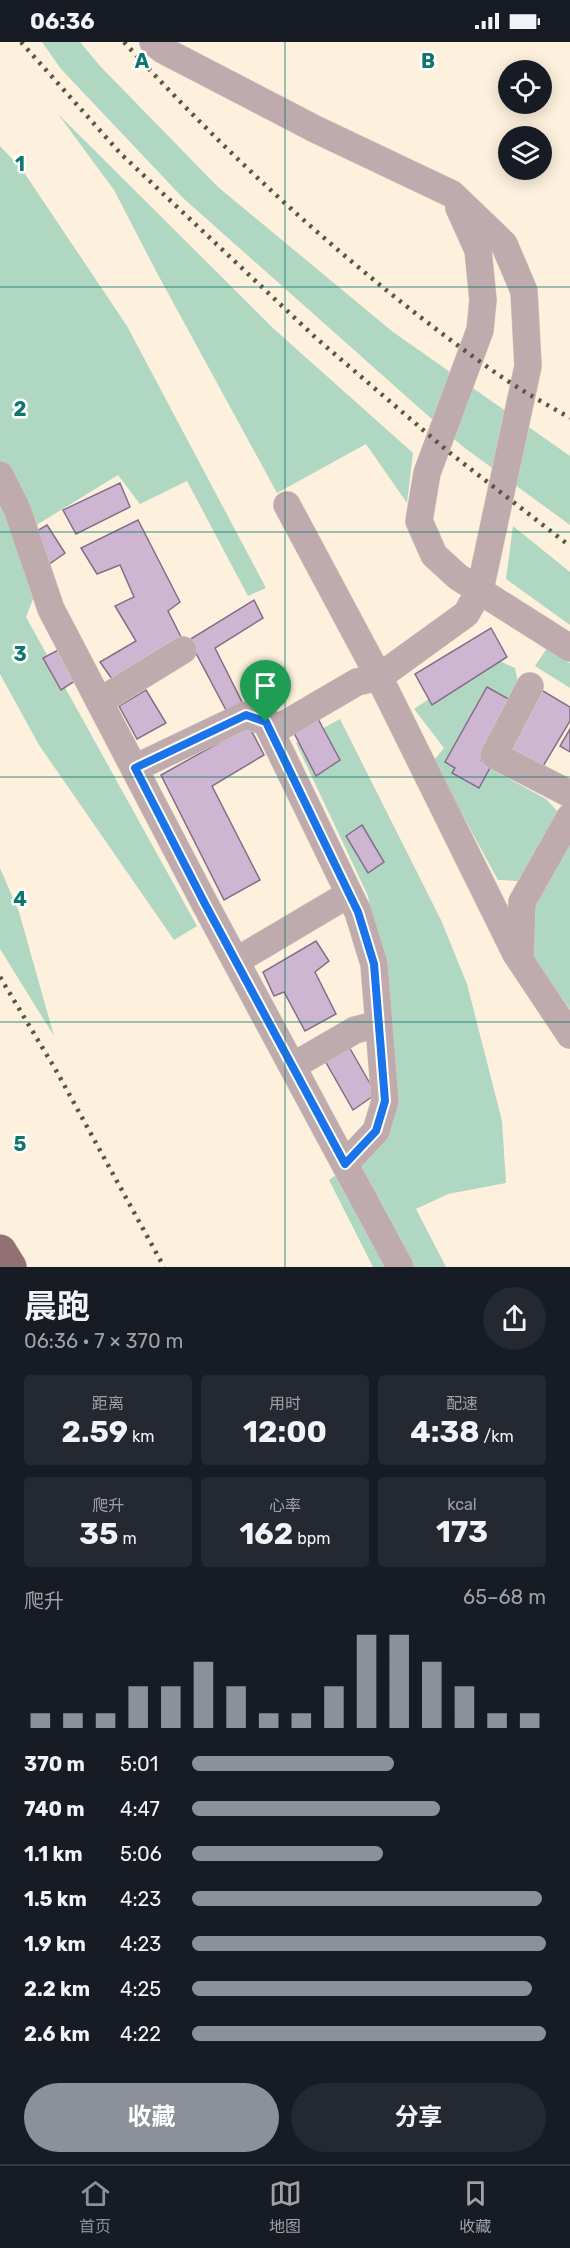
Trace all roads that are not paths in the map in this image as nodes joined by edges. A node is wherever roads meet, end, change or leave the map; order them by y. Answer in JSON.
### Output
{"nodes":[{"id":1,"x":153,"y":42,"type":"edge"},
{"id":2,"x":452,"y":194,"type":"junction"},
{"id":3,"x":0,"y":475,"type":"edge"},
{"id":4,"x":287,"y":505,"type":"dead end"},
{"id":5,"x":480,"y":590,"type":"junction"},
{"id":6,"x":570,"y":648,"type":"edge"},
{"id":7,"x":183,"y":650,"type":"dead end"},
{"id":8,"x":378,"y":677,"type":"junction"},
{"id":9,"x":530,"y":686,"type":"dead end"},
{"id":10,"x":100,"y":701,"type":"junction"},
{"id":11,"x":266,"y":722,"type":"junction"},
{"id":12,"x":135,"y":768,"type":"junction"},
{"id":13,"x":570,"y":794,"type":"edge"},
{"id":14,"x":570,"y":817,"type":"edge"},
{"id":15,"x":349,"y":894,"type":"junction"},
{"id":16,"x":488,"y":896,"type":"junction"},
{"id":17,"x":522,"y":902,"type":"junction"},
{"id":18,"x":520,"y":959,"type":"junction"},
{"id":19,"x":236,"y":961,"type":"junction"},
{"id":20,"x":379,"y":1024,"type":"junction"},
{"id":21,"x":570,"y":1035,"type":"edge"},
{"id":22,"x":293,"y":1066,"type":"junction"},
{"id":23,"x":345,"y":1164,"type":"junction"},
{"id":24,"x":0,"y":1251,"type":"edge"},
{"id":25,"x":10,"y":1267,"type":"edge"},
{"id":26,"x":400,"y":1267,"type":"edge"}],
"edges":[{"from":1,"to":2,"type":"street"},
{"from":2,"to":5,"type":"street"},
{"from":2,"to":5,"type":"street"},
{"from":3,"to":10,"type":"street"},
{"from":4,"to":8,"type":"street"},
{"from":5,"to":6,"type":"street"},
{"from":5,"to":8,"type":"street"},
{"from":7,"to":10,"type":"street"},
{"from":8,"to":11,"type":"street"},
{"from":8,"to":16,"type":"street"},
{"from":9,"to":13,"type":"street"},
{"from":10,"to":12,"type":"street"},
{"from":11,"to":12,"type":"street"},
{"from":11,"to":15,"type":"street"},
{"from":12,"to":19,"type":"street"},
{"from":14,"to":17,"type":"street"},
{"from":15,"to":19,"type":"street"},
{"from":15,"to":20,"type":"street"},
{"from":16,"to":17,"type":"street"},
{"from":16,"to":18,"type":"street"},
{"from":17,"to":18,"type":"street"},
{"from":18,"to":21,"type":"street"},
{"from":19,"to":22,"type":"street"},
{"from":20,"to":22,"type":"street"},
{"from":20,"to":23,"type":"street"},
{"from":22,"to":23,"type":"street"},
{"from":23,"to":26,"type":"street"},
{"from":24,"to":25,"type":"main road"}]}
